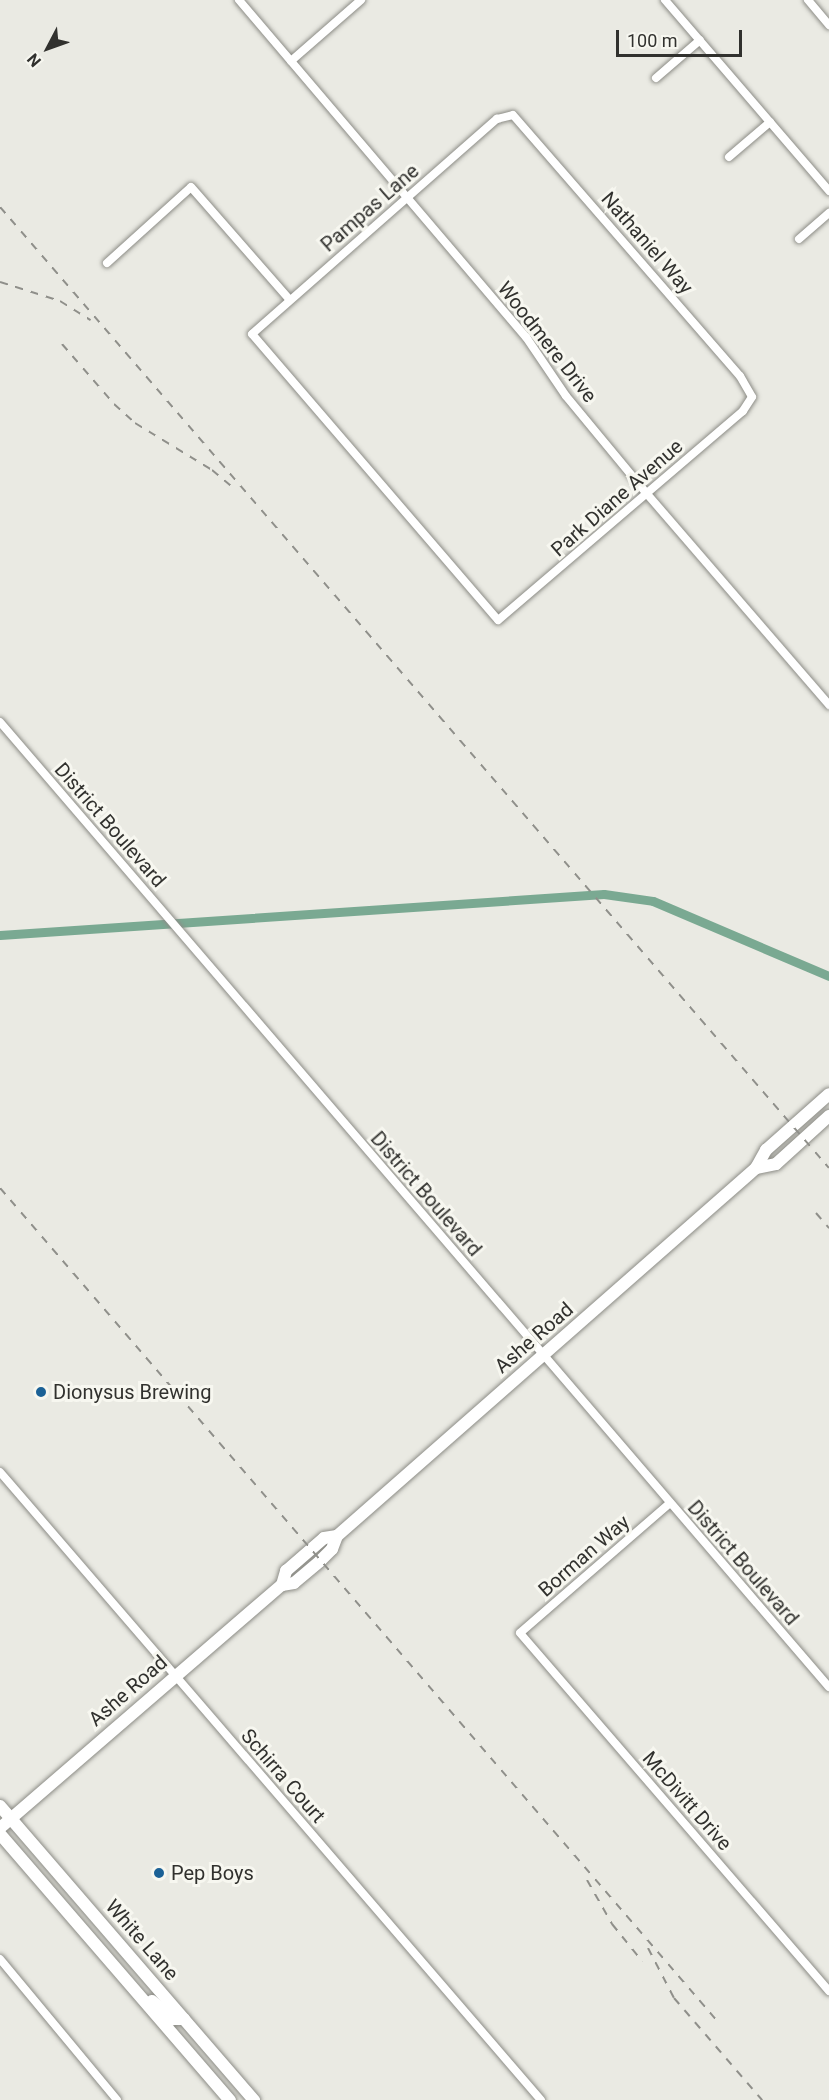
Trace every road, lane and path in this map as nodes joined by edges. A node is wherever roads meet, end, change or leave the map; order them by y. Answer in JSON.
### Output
{"nodes":[{"id":1,"x":239,"y":0,"type":"edge"},
{"id":2,"x":361,"y":0,"type":"edge"},
{"id":3,"x":665,"y":0,"type":"edge"},
{"id":4,"x":808,"y":0,"type":"edge"},
{"id":5,"x":829,"y":25,"type":"edge"},
{"id":6,"x":700,"y":40,"type":"junction"},
{"id":7,"x":291,"y":61,"type":"junction"},
{"id":8,"x":656,"y":78,"type":"dead end"},
{"id":9,"x":513,"y":115,"type":"joint"},
{"id":10,"x":770,"y":122,"type":"junction"},
{"id":11,"x":729,"y":157,"type":"dead end"},
{"id":12,"x":829,"y":190,"type":"edge"},
{"id":13,"x":407,"y":197,"type":"junction"},
{"id":14,"x":829,"y":213,"type":"edge"},
{"id":15,"x":799,"y":238,"type":"dead end"},
{"id":16,"x":107,"y":263,"type":"dead end"},
{"id":17,"x":290,"y":300,"type":"junction"},
{"id":18,"x":752,"y":397,"type":"joint"},
{"id":19,"x":647,"y":494,"type":"junction"},
{"id":20,"x":498,"y":620,"type":"joint"},
{"id":21,"x":829,"y":705,"type":"edge"},
{"id":22,"x":0,"y":722,"type":"edge"},
{"id":23,"x":829,"y":1094,"type":"edge"},
{"id":24,"x":829,"y":1116,"type":"edge"},
{"id":25,"x":756,"y":1168,"type":"junction"},
{"id":26,"x":542,"y":1356,"type":"junction"},
{"id":27,"x":0,"y":1472,"type":"edge"},
{"id":28,"x":670,"y":1503,"type":"junction"},
{"id":29,"x":520,"y":1633,"type":"joint"},
{"id":30,"x":175,"y":1677,"type":"junction"},
{"id":31,"x":829,"y":1687,"type":"edge"},
{"id":32,"x":0,"y":1806,"type":"edge"},
{"id":33,"x":11,"y":1819,"type":"junction"},
{"id":34,"x":0,"y":1828,"type":"edge"},
{"id":35,"x":0,"y":1834,"type":"edge"},
{"id":36,"x":0,"y":1959,"type":"edge"},
{"id":37,"x":123,"y":1977,"type":"junction"},
{"id":38,"x":829,"y":1991,"type":"edge"},
{"id":39,"x":184,"y":2019,"type":"junction"},
{"id":40,"x":196,"y":2062,"type":"junction"},
{"id":41,"x":251,"y":2096,"type":"edge"},
{"id":42,"x":117,"y":2100,"type":"edge"},
{"id":43,"x":230,"y":2100,"type":"edge"},
{"id":44,"x":541,"y":2100,"type":"edge"}],
"edges":[{"from":1,"to":7,"type":"street","name":"Woodmere Drive"},
{"from":2,"to":7,"type":"street"},
{"from":3,"to":6,"type":"street"},
{"from":4,"to":5,"type":"street"},
{"from":6,"to":8,"type":"street"},
{"from":6,"to":10,"type":"street"},
{"from":7,"to":13,"type":"street","name":"Woodmere Drive"},
{"from":9,"to":13,"type":"street","name":"Pampas Lane"},
{"from":9,"to":18,"type":"street","name":"Nathaniel Way"},
{"from":10,"to":11,"type":"street"},
{"from":10,"to":12,"type":"street"},
{"from":13,"to":17,"type":"street","name":"Pampas Lane"},
{"from":13,"to":19,"type":"street","name":"Woodmere Drive"},
{"from":14,"to":15,"type":"street"},
{"from":16,"to":17,"type":"street"},
{"from":17,"to":20,"type":"street","name":"Pampas Lane"},
{"from":18,"to":19,"type":"street","name":"Park Diane Avenue"},
{"from":19,"to":20,"type":"street","name":"Park Diane Avenue"},
{"from":19,"to":21,"type":"street","name":"Woodmere Drive"},
{"from":22,"to":26,"type":"street","name":"District Boulevard"},
{"from":23,"to":25,"type":"street","name":"Ashe Road"},
{"from":24,"to":25,"type":"street","name":"Ashe Road"},
{"from":25,"to":26,"type":"street","name":"Ashe Road"},
{"from":26,"to":28,"type":"street","name":"District Boulevard"},
{"from":26,"to":30,"type":"street","name":"Ashe Road"},
{"from":27,"to":30,"type":"street","name":"Schirra Court"},
{"from":28,"to":29,"type":"street","name":"Borman Way"},
{"from":28,"to":31,"type":"street","name":"District Boulevard"},
{"from":29,"to":38,"type":"street","name":"McDivitt Drive"},
{"from":30,"to":33,"type":"street","name":"Ashe Road"},
{"from":30,"to":44,"type":"street","name":"Schirra Court"},
{"from":32,"to":33,"type":"street","name":"White Lane"},
{"from":33,"to":34,"type":"street","name":"Ashe Road"},
{"from":33,"to":39,"type":"street","name":"White Lane"},
{"from":35,"to":37,"type":"street","name":"White Lane"},
{"from":36,"to":42,"type":"street"},
{"from":37,"to":39,"type":"street"},
{"from":37,"to":40,"type":"street","name":"White Lane"},
{"from":39,"to":41,"type":"street","name":"White Lane"},
{"from":40,"to":41,"type":"street"},
{"from":40,"to":43,"type":"street","name":"White Lane"}]}
